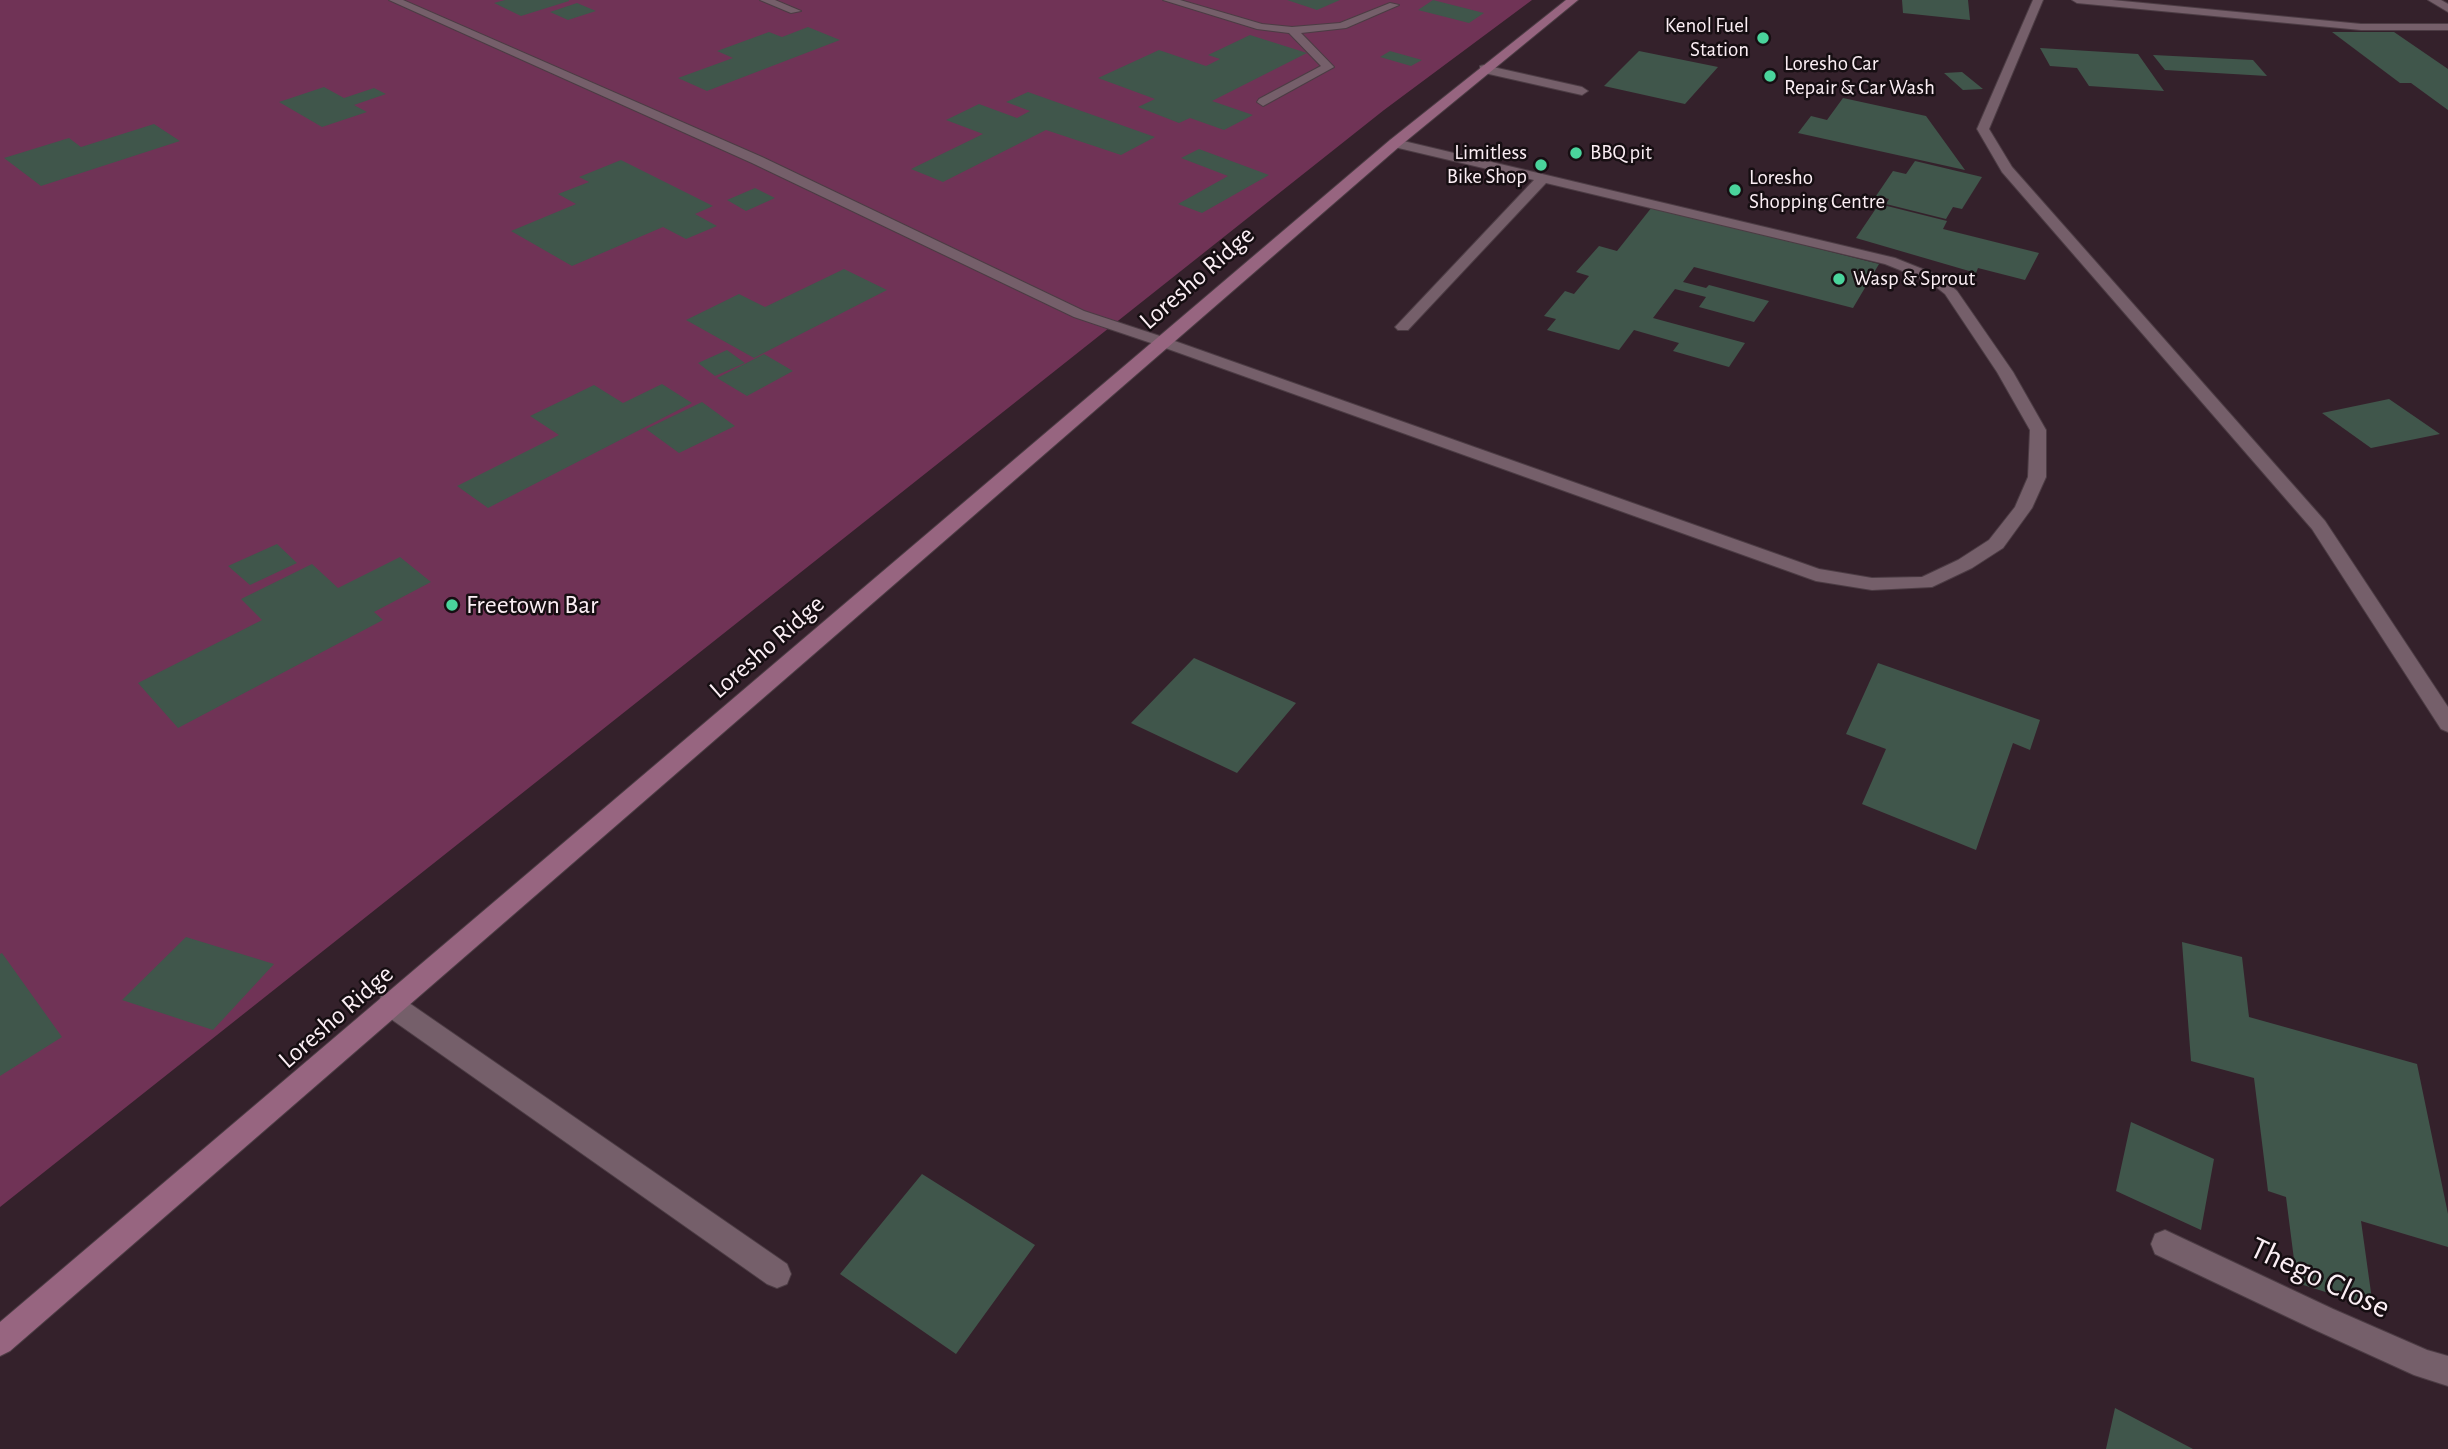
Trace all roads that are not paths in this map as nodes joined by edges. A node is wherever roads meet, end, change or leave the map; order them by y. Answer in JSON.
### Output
{"nodes":[{"id":1,"x":394,"y":0,"type":"edge"},
{"id":2,"x":765,"y":0,"type":"edge"},
{"id":3,"x":1168,"y":0,"type":"edge"},
{"id":4,"x":1573,"y":0,"type":"edge"},
{"id":5,"x":2038,"y":0,"type":"edge"},
{"id":6,"x":2077,"y":0,"type":"edge"},
{"id":7,"x":2433,"y":0,"type":"edge"},
{"id":8,"x":1394,"y":5,"type":"dead end"},
{"id":9,"x":2448,"y":9,"type":"edge"},
{"id":10,"x":795,"y":11,"type":"dead end"},
{"id":11,"x":2448,"y":27,"type":"edge"},
{"id":12,"x":1292,"y":30,"type":"junction"},
{"id":13,"x":1484,"y":69,"type":"junction"},
{"id":14,"x":1582,"y":91,"type":"dead end"},
{"id":15,"x":1263,"y":102,"type":"dead end"},
{"id":16,"x":1395,"y":143,"type":"junction"},
{"id":17,"x":1543,"y":178,"type":"junction"},
{"id":18,"x":1403,"y":327,"type":"dead end"},
{"id":19,"x":1163,"y":342,"type":"junction"},
{"id":20,"x":2448,"y":724,"type":"edge"},
{"id":21,"x":390,"y":1004,"type":"junction"},
{"id":22,"x":2165,"y":1244,"type":"dead end"},
{"id":23,"x":777,"y":1274,"type":"dead end"},
{"id":24,"x":0,"y":1340,"type":"edge"},
{"id":25,"x":2448,"y":1371,"type":"edge"}],
"edges":[{"from":1,"to":19,"type":"street"},
{"from":2,"to":10,"type":"street"},
{"from":3,"to":12,"type":"street"},
{"from":4,"to":13,"type":"main road","name":"Loresho Ridge"},
{"from":5,"to":20,"type":"street"},
{"from":6,"to":11,"type":"street"},
{"from":7,"to":9,"type":"street"},
{"from":8,"to":12,"type":"street"},
{"from":12,"to":15,"type":"street"},
{"from":13,"to":14,"type":"street"},
{"from":13,"to":16,"type":"main road","name":"Loresho Ridge"},
{"from":16,"to":17,"type":"street"},
{"from":16,"to":19,"type":"main road","name":"Loresho Ridge"},
{"from":17,"to":18,"type":"street"},
{"from":17,"to":19,"type":"street"},
{"from":19,"to":21,"type":"main road","name":"Loresho Ridge"},
{"from":21,"to":23,"type":"street"},
{"from":21,"to":24,"type":"main road","name":"Loresho Ridge"},
{"from":22,"to":25,"type":"street","name":"Thego Close"}]}
